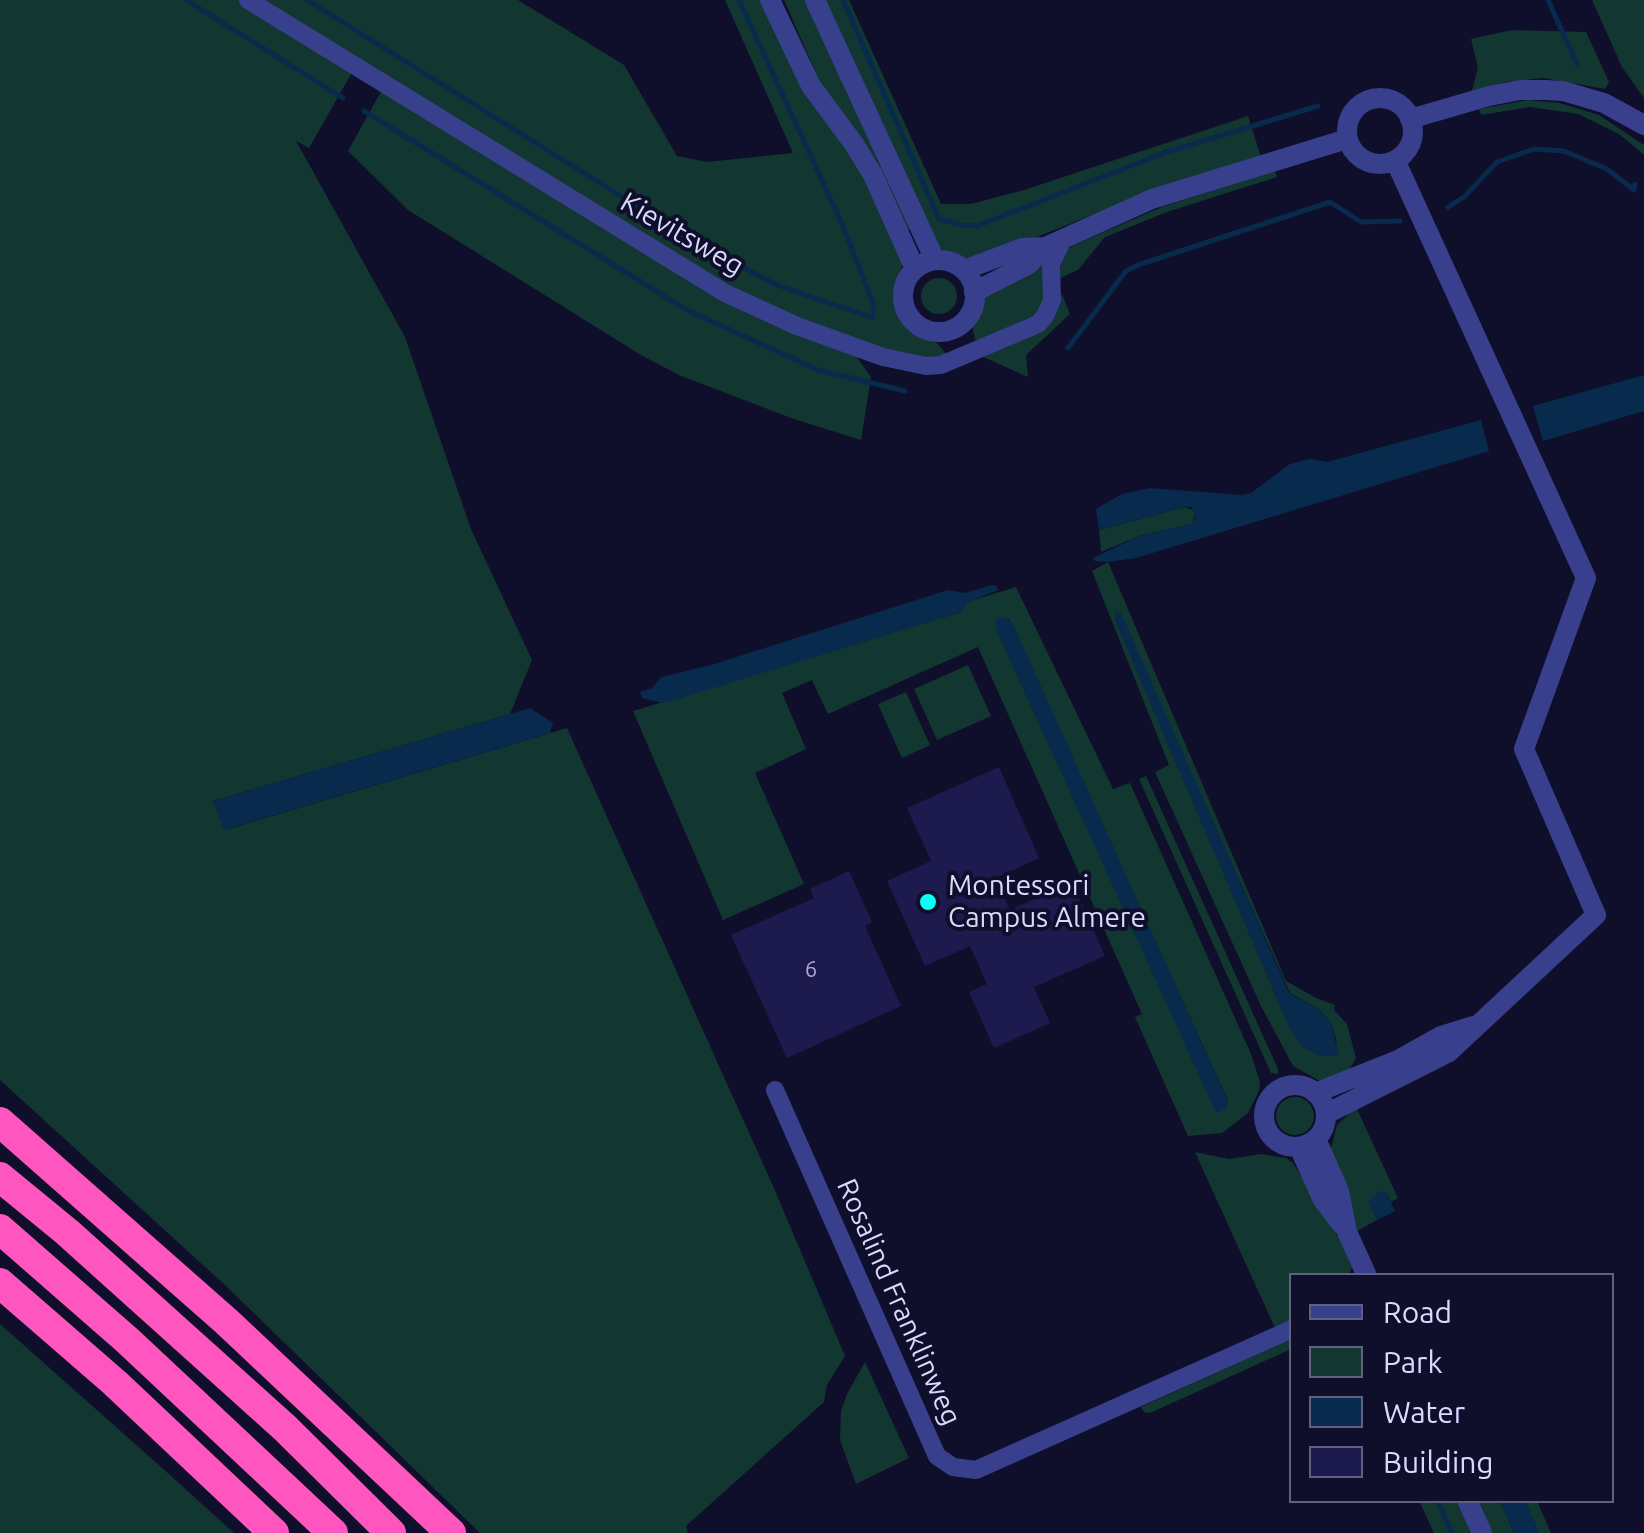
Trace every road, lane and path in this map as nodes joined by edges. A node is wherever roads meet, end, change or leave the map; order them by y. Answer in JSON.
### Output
{"nodes":[{"id":1,"x":248,"y":0,"type":"edge"},
{"id":2,"x":770,"y":0,"type":"edge"},
{"id":3,"x":815,"y":0,"type":"edge"},
{"id":4,"x":1410,"y":119,"type":"junction"},
{"id":5,"x":1644,"y":125,"type":"edge"},
{"id":6,"x":1348,"y":139,"type":"junction"},
{"id":7,"x":1396,"y":160,"type":"junction"},
{"id":8,"x":1054,"y":243,"type":"junction"},
{"id":9,"x":925,"y":265,"type":"junction"},
{"id":10,"x":964,"y":270,"type":"junction"},
{"id":11,"x":974,"y":292,"type":"junction"},
{"id":12,"x":1480,"y":1024,"type":"junction"},
{"id":13,"x":775,"y":1090,"type":"dead end"},
{"id":14,"x":1316,"y":1092,"type":"junction"},
{"id":15,"x":1326,"y":1114,"type":"junction"},
{"id":16,"x":0,"y":1122,"type":"edge"},
{"id":17,"x":1307,"y":1143,"type":"junction"},
{"id":18,"x":0,"y":1177,"type":"edge"},
{"id":19,"x":0,"y":1229,"type":"edge"},
{"id":20,"x":1366,"y":1273,"type":"edge"},
{"id":21,"x":0,"y":1282,"type":"edge"},
{"id":22,"x":1289,"y":1330,"type":"edge"},
{"id":23,"x":1468,"y":1503,"type":"edge"},
{"id":24,"x":274,"y":1533,"type":"edge"},
{"id":25,"x":334,"y":1533,"type":"edge"},
{"id":26,"x":391,"y":1533,"type":"edge"},
{"id":27,"x":451,"y":1533,"type":"edge"},
{"id":28,"x":1482,"y":1533,"type":"edge"}],
"edges":[{"from":1,"to":8,"type":"street","name":"Kievitsweg"},
{"from":2,"to":9,"type":"street"},
{"from":3,"to":9,"type":"street"},
{"from":4,"to":5,"type":"street"},
{"from":4,"to":6,"type":"street"},
{"from":4,"to":7,"type":"street"},
{"from":6,"to":7,"type":"street"},
{"from":6,"to":8,"type":"street"},
{"from":7,"to":12,"type":"street"},
{"from":8,"to":10,"type":"street"},
{"from":8,"to":11,"type":"street"},
{"from":9,"to":10,"type":"street"},
{"from":9,"to":11,"type":"street"},
{"from":10,"to":11,"type":"street"},
{"from":12,"to":14,"type":"street"},
{"from":12,"to":15,"type":"street"},
{"from":13,"to":22,"type":"street","name":"Rosalind Franklinweg"},
{"from":14,"to":15,"type":"street"},
{"from":14,"to":17,"type":"street"},
{"from":15,"to":17,"type":"street"},
{"from":16,"to":27,"type":"highway"},
{"from":17,"to":20,"type":"street"},
{"from":18,"to":26,"type":"highway"},
{"from":19,"to":25,"type":"highway"},
{"from":21,"to":24,"type":"highway"},
{"from":23,"to":28,"type":"street"}]}
